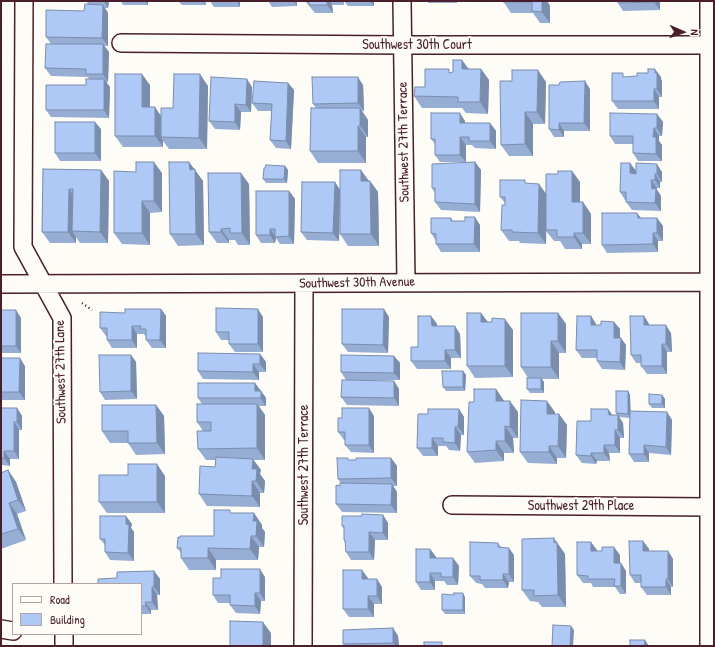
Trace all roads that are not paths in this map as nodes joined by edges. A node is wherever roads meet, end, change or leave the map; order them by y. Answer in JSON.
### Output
{"nodes":[{"id":1,"x":24,"y":1,"type":"edge"},
{"id":2,"x":402,"y":1,"type":"edge"},
{"id":3,"x":709,"y":1,"type":"edge"},
{"id":4,"x":121,"y":43,"type":"dead end"},
{"id":5,"x":402,"y":45,"type":"junction"},
{"id":6,"x":712,"y":45,"type":"edge"},
{"id":7,"x":406,"y":282,"type":"junction"},
{"id":8,"x":712,"y":282,"type":"edge"},
{"id":9,"x":1,"y":284,"type":"edge"},
{"id":10,"x":43,"y":284,"type":"junction"},
{"id":11,"x":304,"y":284,"type":"junction"},
{"id":12,"x":712,"y":469,"type":"edge"},
{"id":13,"x":452,"y":505,"type":"dead end"},
{"id":14,"x":710,"y":507,"type":"junction"},
{"id":15,"x":63,"y":583,"type":"edge"},
{"id":16,"x":712,"y":627,"type":"edge"},
{"id":17,"x":1,"y":629,"type":"edge"},
{"id":18,"x":12,"y":631,"type":"edge"},
{"id":19,"x":64,"y":635,"type":"edge"},
{"id":20,"x":64,"y":646,"type":"edge"},
{"id":21,"x":303,"y":646,"type":"edge"},
{"id":22,"x":709,"y":646,"type":"edge"}],
"edges":[{"from":1,"to":10,"type":"street","name":"Southwest 27th Lane"},
{"from":2,"to":5,"type":"street","name":"Southwest 27th Terrace"},
{"from":3,"to":6,"type":"street"},
{"from":4,"to":5,"type":"street","name":"Southwest 30th Court"},
{"from":5,"to":6,"type":"street","name":"Southwest 30th Court"},
{"from":5,"to":7,"type":"street","name":"Southwest 27th Terrace"},
{"from":6,"to":8,"type":"street"},
{"from":7,"to":8,"type":"street","name":"Southwest 30th Avenue"},
{"from":7,"to":11,"type":"street","name":"Southwest 30th Avenue"},
{"from":8,"to":12,"type":"street"},
{"from":9,"to":10,"type":"street","name":"Southwest 30th Avenue"},
{"from":10,"to":11,"type":"street","name":"Southwest 30th Avenue"},
{"from":10,"to":15,"type":"street","name":"Southwest 27th Lane"},
{"from":11,"to":21,"type":"street","name":"Southwest 27th Terrace"},
{"from":12,"to":14,"type":"street"},
{"from":13,"to":14,"type":"street","name":"Southwest 29th Place"},
{"from":14,"to":16,"type":"street"},
{"from":16,"to":22,"type":"street"},
{"from":17,"to":18,"type":"street"},
{"from":19,"to":20,"type":"street"}]}
